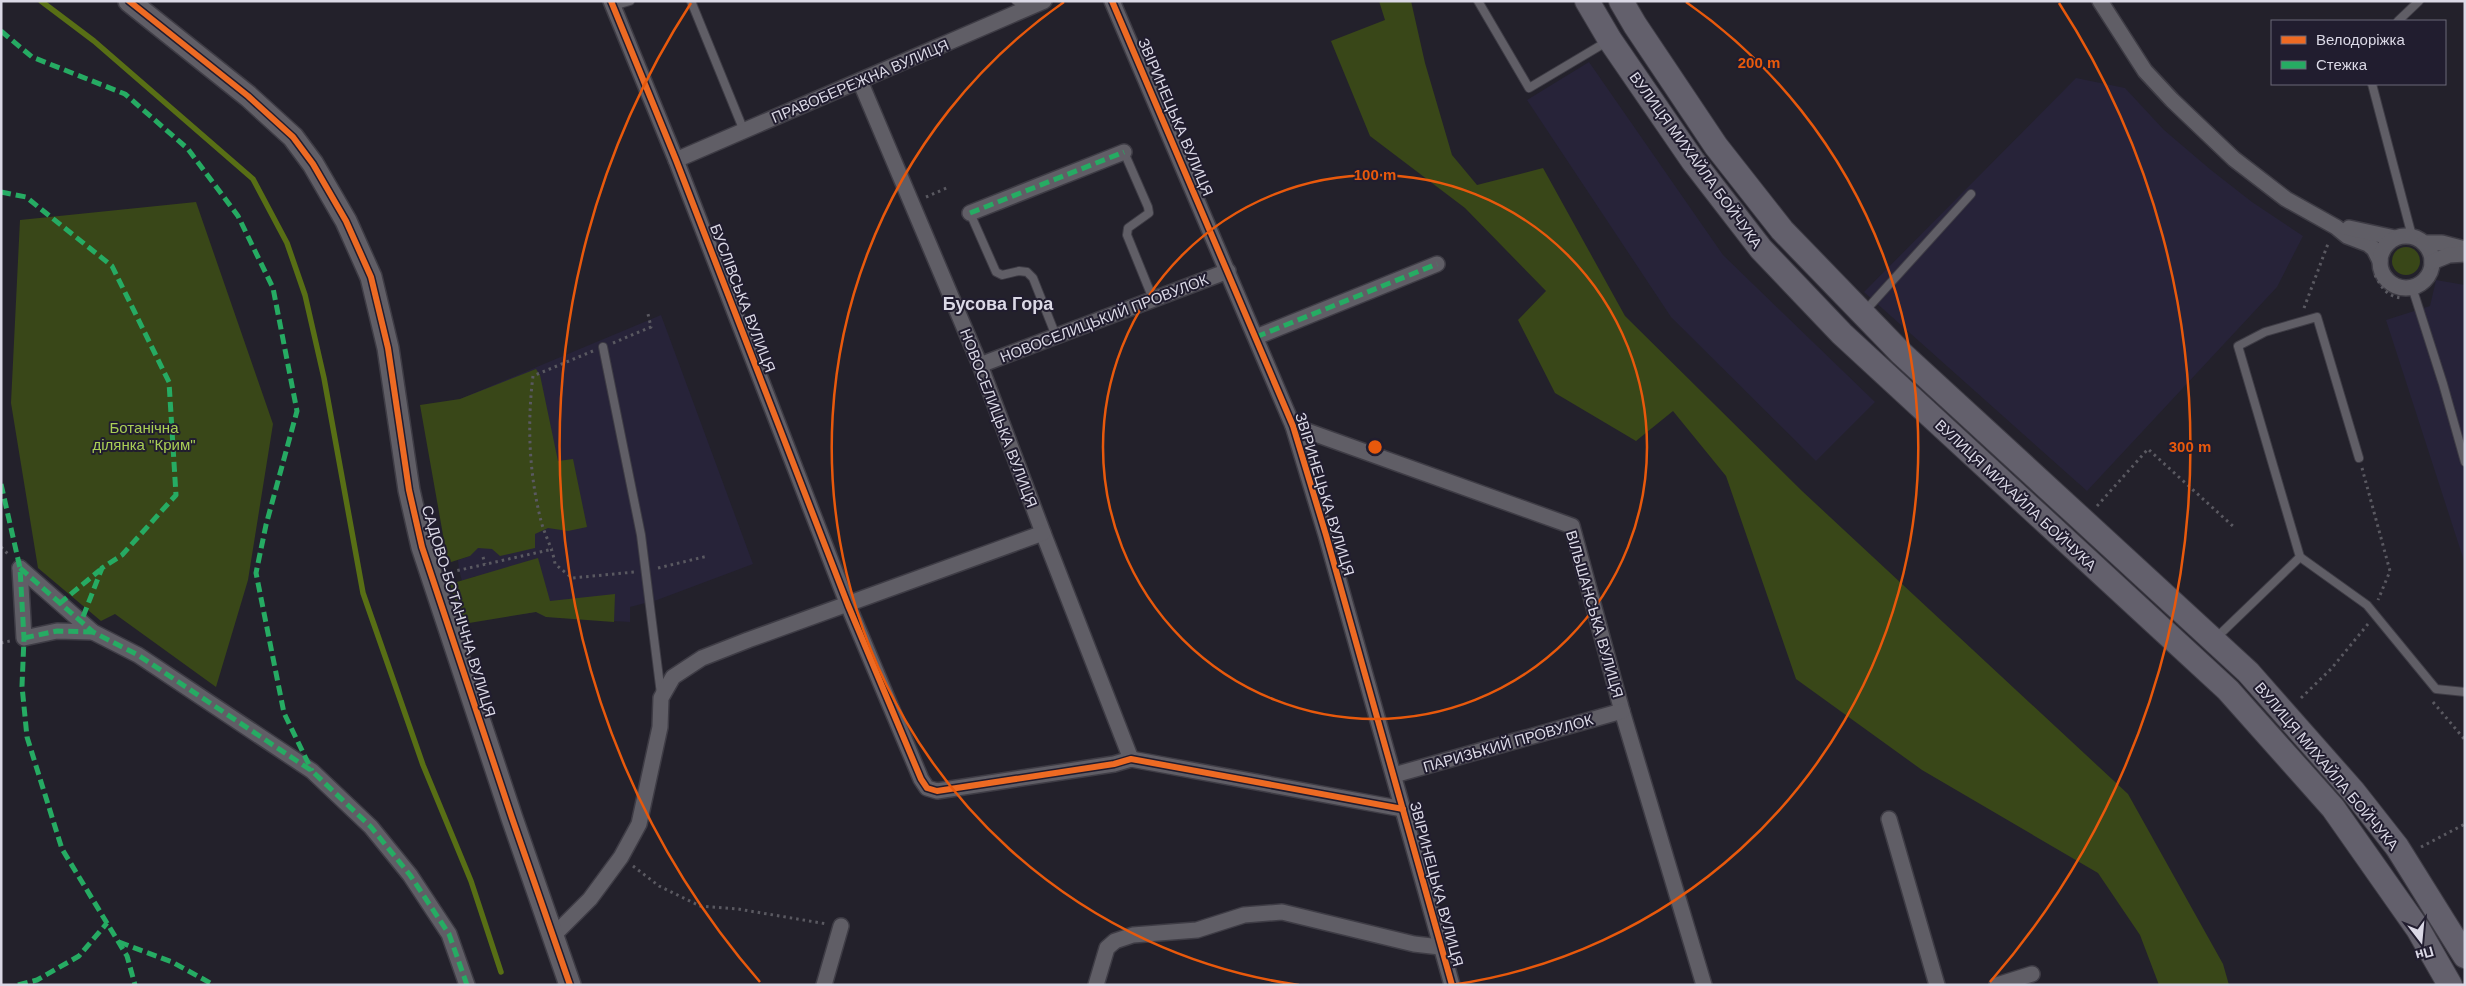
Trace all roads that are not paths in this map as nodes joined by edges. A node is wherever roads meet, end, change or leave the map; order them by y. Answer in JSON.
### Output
{"nodes":[{"id":1,"x":129,"y":1,"type":"edge"},
{"id":2,"x":630,"y":1,"type":"edge"},
{"id":3,"x":690,"y":1,"type":"edge"},
{"id":4,"x":1044,"y":1,"type":"edge"},
{"id":5,"x":1112,"y":1,"type":"edge"},
{"id":6,"x":1478,"y":1,"type":"edge"},
{"id":7,"x":1587,"y":1,"type":"edge"},
{"id":8,"x":1621,"y":1,"type":"edge"},
{"id":9,"x":2100,"y":1,"type":"edge"},
{"id":10,"x":2418,"y":1,"type":"edge"},
{"id":11,"x":612,"y":4,"type":"edge"},
{"id":12,"x":1022,"y":5,"type":"edge"},
{"id":13,"x":2399,"y":20,"type":"edge"},
{"id":14,"x":1610,"y":40,"type":"junction"},
{"id":15,"x":860,"y":81,"type":"junction"},
{"id":16,"x":2372,"y":85,"type":"edge"},
{"id":17,"x":744,"y":131,"type":"junction"},
{"id":18,"x":1124,"y":152,"type":"joint"},
{"id":19,"x":676,"y":160,"type":"junction"},
{"id":20,"x":1971,"y":194,"type":"dead end"},
{"id":21,"x":970,"y":213,"type":"joint"},
{"id":22,"x":2334,"y":230,"type":"junction"},
{"id":23,"x":2395,"y":238,"type":"junction"},
{"id":24,"x":2418,"y":240,"type":"junction"},
{"id":25,"x":2465,"y":249,"type":"edge"},
{"id":26,"x":2465,"y":254,"type":"edge"},
{"id":27,"x":2380,"y":261,"type":"junction"},
{"id":28,"x":2432,"y":262,"type":"junction"},
{"id":29,"x":1437,"y":264,"type":"dead end"},
{"id":30,"x":1228,"y":271,"type":"junction"},
{"id":31,"x":2412,"y":288,"type":"junction"},
{"id":32,"x":1153,"y":300,"type":"junction"},
{"id":33,"x":1862,"y":314,"type":"junction"},
{"id":34,"x":1056,"y":336,"type":"junction"},
{"id":35,"x":1256,"y":337,"type":"junction"},
{"id":36,"x":603,"y":347,"type":"road end"},
{"id":37,"x":980,"y":365,"type":"junction"},
{"id":38,"x":1293,"y":426,"type":"junction"},
{"id":39,"x":2358,"y":458,"type":"road end"},
{"id":40,"x":2465,"y":462,"type":"edge"},
{"id":41,"x":1043,"y":533,"type":"junction"},
{"id":42,"x":2300,"y":556,"type":"junction"},
{"id":43,"x":848,"y":605,"type":"junction"},
{"id":44,"x":93,"y":632,"type":"junction"},
{"id":45,"x":2214,"y":640,"type":"junction"},
{"id":46,"x":2465,"y":692,"type":"edge"},
{"id":47,"x":661,"y":698,"type":"junction"},
{"id":48,"x":1622,"y":711,"type":"junction"},
{"id":49,"x":1131,"y":759,"type":"junction"},
{"id":50,"x":1394,"y":775,"type":"junction"},
{"id":51,"x":1404,"y":809,"type":"junction"},
{"id":52,"x":1889,"y":819,"type":"dead end"},
{"id":53,"x":841,"y":926,"type":"road end"},
{"id":54,"x":553,"y":936,"type":"junction"},
{"id":55,"x":1440,"y":947,"type":"junction"},
{"id":56,"x":2465,"y":956,"type":"edge"},
{"id":57,"x":2032,"y":974,"type":"dead end"},
{"id":58,"x":466,"y":985,"type":"edge"},
{"id":59,"x":570,"y":985,"type":"edge"},
{"id":60,"x":824,"y":985,"type":"edge"},
{"id":61,"x":1096,"y":985,"type":"edge"},
{"id":62,"x":1452,"y":985,"type":"edge"},
{"id":63,"x":1704,"y":985,"type":"edge"},
{"id":64,"x":1937,"y":985,"type":"edge"},
{"id":65,"x":1997,"y":985,"type":"edge"},
{"id":66,"x":2450,"y":985,"type":"edge"}],
"edges":[{"from":1,"to":54,"type":"street","name":"САДОВО-БОТАНІЧНА ВУЛИЦЯ"},
{"from":2,"to":11,"type":"lane"},
{"from":3,"to":17,"type":"lane"},
{"from":4,"to":12,"type":"street","name":"ПРАВОБЕРЕЖНА ВУЛИЦЯ"},
{"from":5,"to":30,"type":"street","name":"ЗВІРИНЕЦЬКА ВУЛИЦЯ"},
{"from":6,"to":14,"type":"lane"},
{"from":7,"to":14,"type":"main road","name":"ВУЛИЦЯ МИХАЙЛА БОЙЧУКА"},
{"from":8,"to":33,"type":"main road","name":"ВУЛИЦЯ МИХАЙЛА БОЙЧУКА"},
{"from":9,"to":22,"type":"street"},
{"from":10,"to":13,"type":"lane"},
{"from":11,"to":19,"type":"street","name":"БУСЛІВСЬКА ВУЛИЦЯ"},
{"from":12,"to":15,"type":"street","name":"ПРАВОБЕРЕЖНА ВУЛИЦЯ"},
{"from":14,"to":66,"type":"main road","name":"ВУЛИЦЯ МИХАЙЛА БОЙЧУКА"},
{"from":15,"to":17,"type":"street","name":"ПРАВОБЕРЕЖНА ВУЛИЦЯ"},
{"from":15,"to":37,"type":"street","name":"НОВОСЕЛИЦЬКА ВУЛИЦЯ"},
{"from":16,"to":24,"type":"lane"},
{"from":17,"to":19,"type":"street","name":"ПРАВОБЕРЕЖНА ВУЛИЦЯ"},
{"from":18,"to":21,"type":"street"},
{"from":18,"to":32,"type":"lane"},
{"from":19,"to":43,"type":"street","name":"БУСЛІВСЬКА ВУЛИЦЯ"},
{"from":20,"to":33,"type":"lane"},
{"from":21,"to":34,"type":"lane"},
{"from":22,"to":23,"type":"street"},
{"from":22,"to":27,"type":"street"},
{"from":23,"to":24,"type":"street"},
{"from":23,"to":27,"type":"street"},
{"from":24,"to":25,"type":"street"},
{"from":24,"to":28,"type":"street"},
{"from":26,"to":28,"type":"street"},
{"from":27,"to":31,"type":"street"},
{"from":28,"to":31,"type":"street"},
{"from":29,"to":35,"type":"street"},
{"from":30,"to":32,"type":"street","name":"НОВОСЕЛИЦЬКИЙ ПРОВУЛОК"},
{"from":30,"to":35,"type":"street","name":"ЗВІРИНЕЦЬКА ВУЛИЦЯ"},
{"from":31,"to":40,"type":"lane"},
{"from":32,"to":34,"type":"street","name":"НОВОСЕЛИЦЬКИЙ ПРОВУЛОК"},
{"from":33,"to":45,"type":"main road","name":"ВУЛИЦЯ МИХАЙЛА БОЙЧУКА"},
{"from":34,"to":37,"type":"street","name":"НОВОСЕЛИЦЬКИЙ ПРОВУЛОК"},
{"from":35,"to":38,"type":"street","name":"ЗВІРИНЕЦЬКА ВУЛИЦЯ"},
{"from":36,"to":47,"type":"lane"},
{"from":37,"to":41,"type":"street","name":"НОВОСЕЛИЦЬКА ВУЛИЦЯ"},
{"from":38,"to":48,"type":"street","name":"ВІЛЬШАНСЬКА ВУЛИЦЯ"},
{"from":38,"to":50,"type":"street","name":"ЗВІРИНЕЦЬКА ВУЛИЦЯ"},
{"from":39,"to":42,"type":"lane"},
{"from":41,"to":43,"type":"street"},
{"from":41,"to":49,"type":"street","name":"НОВОСЕЛИЦЬКА ВУЛИЦЯ"},
{"from":42,"to":45,"type":"lane"},
{"from":42,"to":46,"type":"lane"},
{"from":43,"to":47,"type":"street"},
{"from":43,"to":49,"type":"street","name":"БУСЛІВСЬКА ВУЛИЦЯ"},
{"from":44,"to":44,"type":"street"},
{"from":44,"to":58,"type":"street"},
{"from":45,"to":56,"type":"main road","name":"ВУЛИЦЯ МИХАЙЛА БОЙЧУКА"},
{"from":47,"to":54,"type":"street"},
{"from":48,"to":50,"type":"street","name":"ПАРИЗЬКИЙ ПРОВУЛОК"},
{"from":48,"to":63,"type":"street","name":"ВІЛЬШАНСЬКА ВУЛИЦЯ"},
{"from":49,"to":51,"type":"street"},
{"from":50,"to":51,"type":"street","name":"ЗВІРИНЕЦЬКА ВУЛИЦЯ"},
{"from":51,"to":55,"type":"street","name":"ЗВІРИНЕЦЬКА ВУЛИЦЯ"},
{"from":52,"to":64,"type":"street"},
{"from":53,"to":60,"type":"street"},
{"from":54,"to":59,"type":"street","name":"САДОВО-БОТАНІЧНА ВУЛИЦЯ"},
{"from":55,"to":61,"type":"street"},
{"from":55,"to":62,"type":"street","name":"ЗВІРИНЕЦЬКА ВУЛИЦЯ"},
{"from":57,"to":65,"type":"street"}]}
